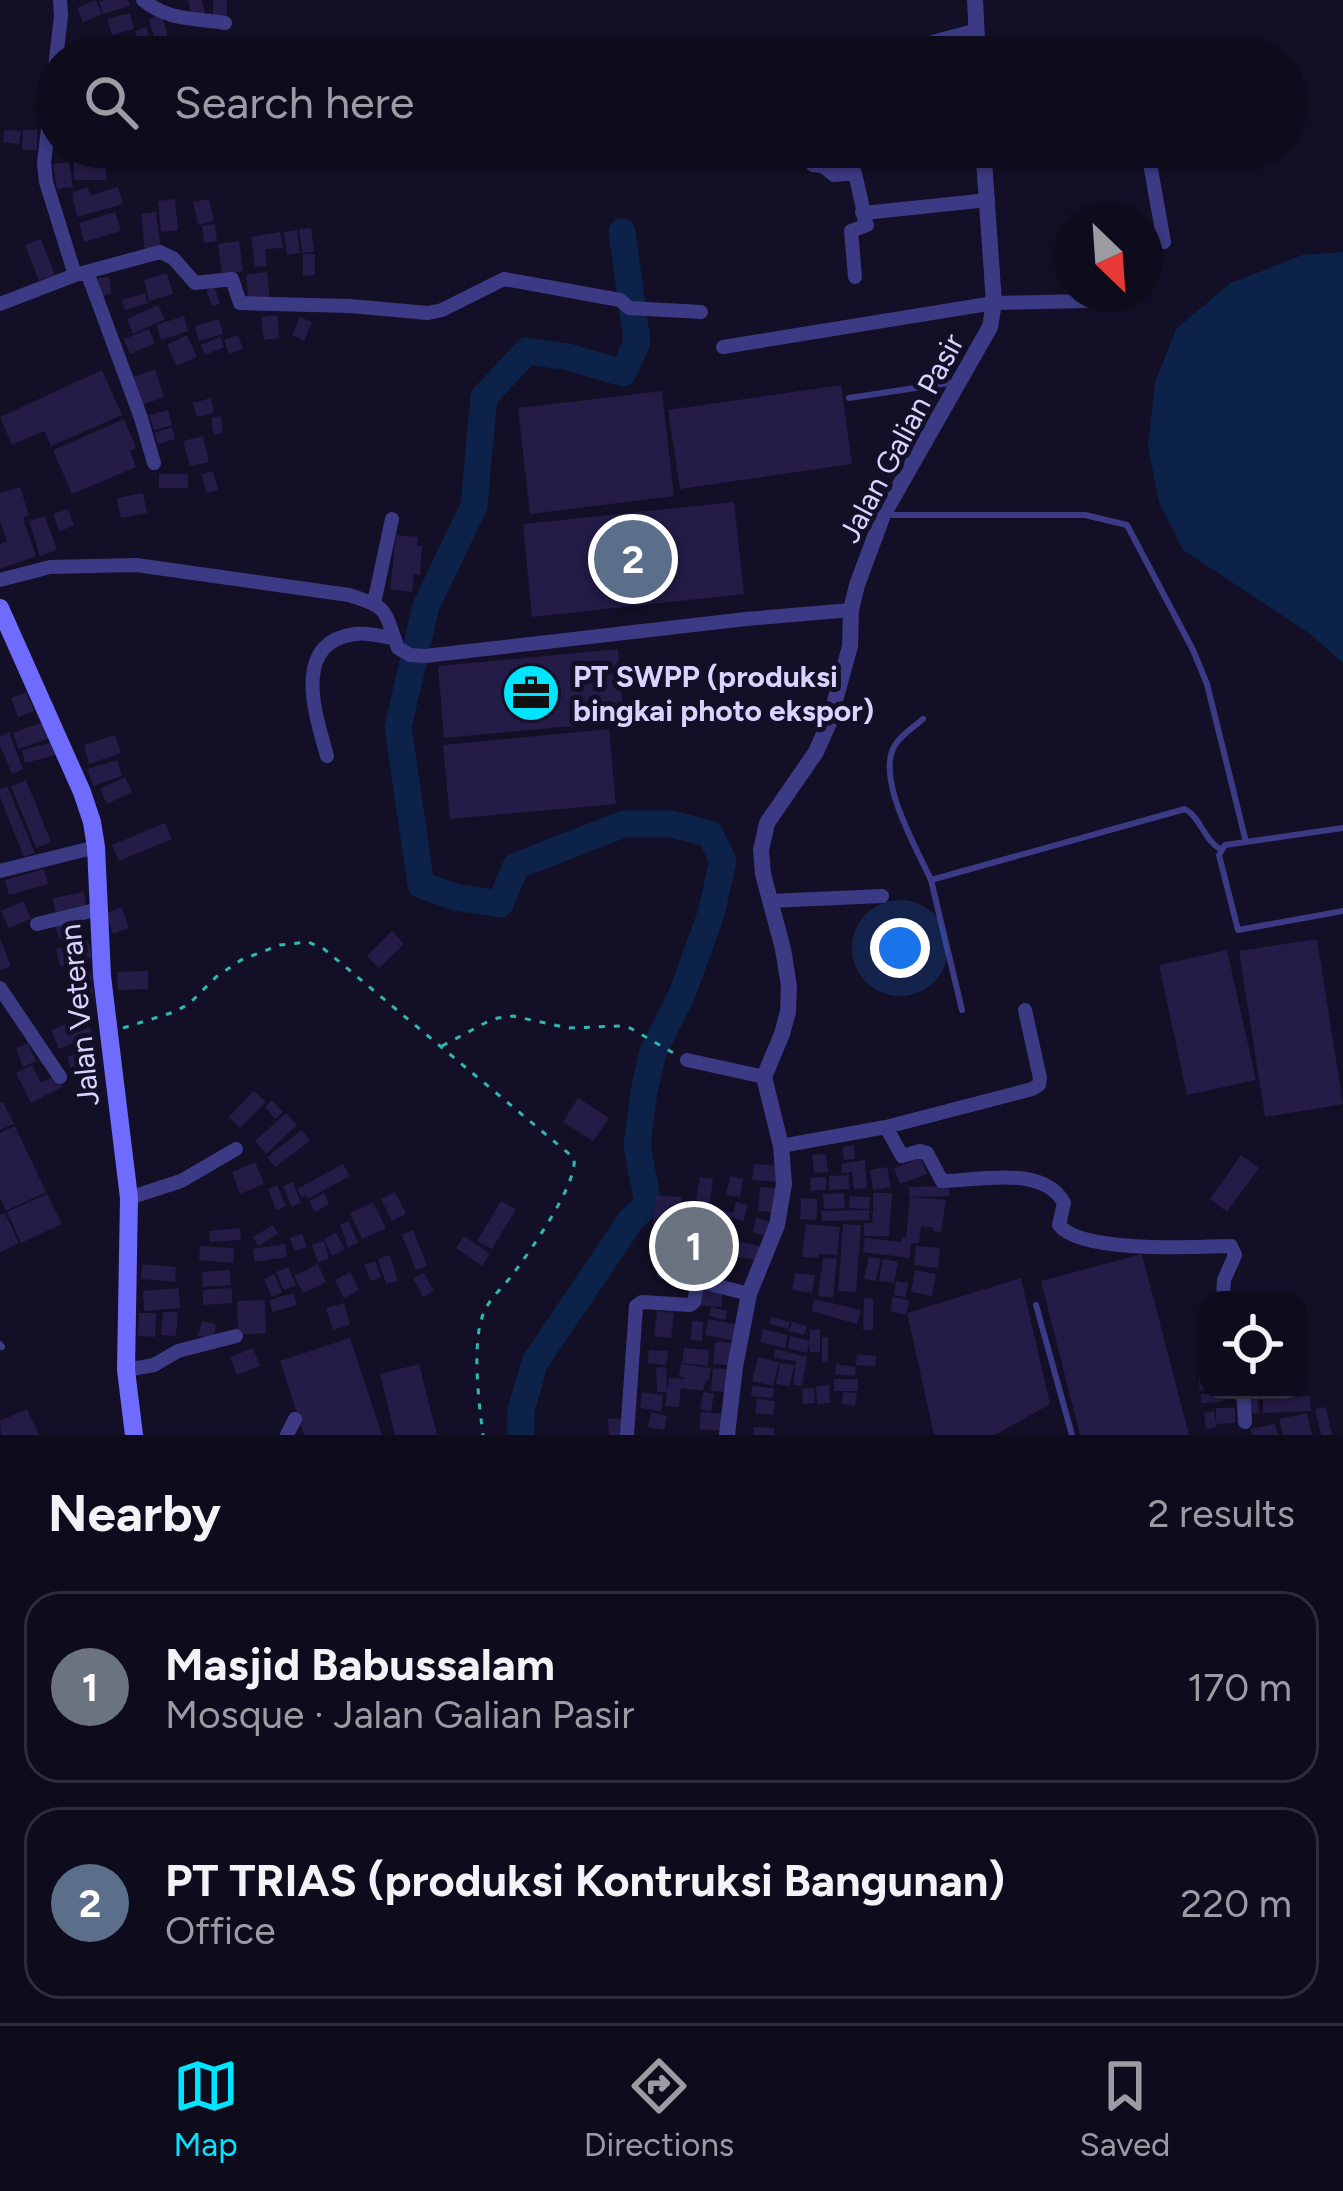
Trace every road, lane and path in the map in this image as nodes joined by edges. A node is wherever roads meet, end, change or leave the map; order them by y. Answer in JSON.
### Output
{"nodes":[{"id":1,"x":60,"y":0,"type":"edge"},
{"id":2,"x":143,"y":0,"type":"edge"},
{"id":3,"x":975,"y":0,"type":"edge"},
{"id":4,"x":225,"y":22,"type":"dead end"},
{"id":5,"x":977,"y":30,"type":"junction"},
{"id":6,"x":59,"y":36,"type":"edge"},
{"id":7,"x":955,"y":36,"type":"edge"},
{"id":8,"x":977,"y":36,"type":"edge"},
{"id":9,"x":45,"y":168,"type":"edge"},
{"id":10,"x":826,"y":168,"type":"edge"},
{"id":11,"x":985,"y":168,"type":"edge"},
{"id":12,"x":1151,"y":168,"type":"edge"},
{"id":13,"x":988,"y":200,"type":"junction"},
{"id":14,"x":862,"y":212,"type":"junction"},
{"id":15,"x":1164,"y":242,"type":"dead end"},
{"id":16,"x":81,"y":274,"type":"junction"},
{"id":17,"x":855,"y":277,"type":"dead end"},
{"id":18,"x":1055,"y":302,"type":"edge"},
{"id":19,"x":994,"y":303,"type":"junction"},
{"id":20,"x":0,"y":304,"type":"edge"},
{"id":21,"x":701,"y":312,"type":"dead end"},
{"id":22,"x":723,"y":347,"type":"dead end"},
{"id":23,"x":959,"y":382,"type":"junction"},
{"id":24,"x":849,"y":398,"type":"dead end"},
{"id":25,"x":154,"y":463,"type":"dead end"},
{"id":26,"x":884,"y":515,"type":"junction"},
{"id":27,"x":392,"y":519,"type":"dead end"},
{"id":28,"x":0,"y":580,"type":"edge"},
{"id":29,"x":374,"y":602,"type":"junction"},
{"id":30,"x":0,"y":608,"type":"edge"},
{"id":31,"x":851,"y":610,"type":"junction"},
{"id":32,"x":394,"y":638,"type":"junction"},
{"id":33,"x":9,"y":656,"type":"edge"},
{"id":34,"x":923,"y":719,"type":"dead end"},
{"id":35,"x":327,"y":756,"type":"dead end"},
{"id":36,"x":1343,"y":828,"type":"edge"},
{"id":37,"x":1246,"y":842,"type":"junction"},
{"id":38,"x":96,"y":847,"type":"junction"},
{"id":39,"x":1220,"y":849,"type":"junction"},
{"id":40,"x":0,"y":871,"type":"edge"},
{"id":41,"x":931,"y":880,"type":"junction"},
{"id":42,"x":882,"y":896,"type":"dead end"},
{"id":43,"x":770,"y":901,"type":"junction"},
{"id":44,"x":99,"y":909,"type":"junction"},
{"id":45,"x":1343,"y":911,"type":"edge"},
{"id":46,"x":37,"y":924,"type":"dead end"},
{"id":47,"x":0,"y":988,"type":"edge"},
{"id":48,"x":962,"y":1010,"type":"dead end"},
{"id":49,"x":1025,"y":1010,"type":"dead end"},
{"id":50,"x":110,"y":1032,"type":"junction"},
{"id":51,"x":441,"y":1047,"type":"junction"},
{"id":52,"x":687,"y":1060,"type":"joint"},
{"id":53,"x":60,"y":1077,"type":"dead end"},
{"id":54,"x":764,"y":1077,"type":"junction"},
{"id":55,"x":886,"y":1127,"type":"junction"},
{"id":56,"x":781,"y":1146,"type":"junction"},
{"id":57,"x":236,"y":1149,"type":"dead end"},
{"id":58,"x":128,"y":1198,"type":"junction"},
{"id":59,"x":664,"y":1273,"type":"dead end"},
{"id":60,"x":698,"y":1281,"type":"junction"},
{"id":61,"x":1223,"y":1291,"type":"edge"},
{"id":62,"x":749,"y":1294,"type":"junction"},
{"id":63,"x":1036,"y":1305,"type":"dead end"},
{"id":64,"x":236,"y":1336,"type":"dead end"},
{"id":65,"x":126,"y":1370,"type":"junction"},
{"id":66,"x":1244,"y":1399,"type":"edge"},
{"id":67,"x":295,"y":1419,"type":"dead end"},
{"id":68,"x":1245,"y":1422,"type":"dead end"},
{"id":69,"x":134,"y":1435,"type":"edge"},
{"id":70,"x":287,"y":1435,"type":"edge"},
{"id":71,"x":483,"y":1435,"type":"edge"},
{"id":72,"x":627,"y":1435,"type":"edge"},
{"id":73,"x":728,"y":1435,"type":"edge"},
{"id":74,"x":1072,"y":1435,"type":"edge"}],
"edges":[{"from":1,"to":6,"type":"street"},
{"from":2,"to":4,"type":"street"},
{"from":3,"to":5,"type":"street"},
{"from":5,"to":7,"type":"street"},
{"from":5,"to":8,"type":"street"},
{"from":9,"to":16,"type":"street"},
{"from":10,"to":14,"type":"street"},
{"from":11,"to":13,"type":"street","name":"Jalan Galian Pasir"},
{"from":12,"to":15,"type":"street"},
{"from":13,"to":14,"type":"street"},
{"from":13,"to":19,"type":"street","name":"Jalan Galian Pasir"},
{"from":14,"to":17,"type":"street"},
{"from":16,"to":20,"type":"street"},
{"from":16,"to":21,"type":"street"},
{"from":16,"to":25,"type":"street"},
{"from":18,"to":19,"type":"street"},
{"from":19,"to":22,"type":"street"},
{"from":19,"to":23,"type":"street","name":"Jalan Galian Pasir"},
{"from":23,"to":24,"type":"lane"},
{"from":23,"to":26,"type":"street","name":"Jalan Galian Pasir"},
{"from":26,"to":31,"type":"street","name":"Jalan Galian Pasir"},
{"from":26,"to":37,"type":"lane"},
{"from":27,"to":29,"type":"street"},
{"from":28,"to":29,"type":"street"},
{"from":29,"to":32,"type":"street"},
{"from":30,"to":33,"type":"main road","name":"Jalan Veteran"},
{"from":31,"to":32,"type":"street"},
{"from":31,"to":43,"type":"street","name":"Jalan Galian Pasir"},
{"from":32,"to":35,"type":"street"},
{"from":33,"to":38,"type":"main road","name":"Jalan Veteran"},
{"from":34,"to":41,"type":"lane"},
{"from":36,"to":37,"type":"lane"},
{"from":37,"to":39,"type":"lane"},
{"from":38,"to":40,"type":"street"},
{"from":38,"to":44,"type":"main road","name":"Jalan Veteran"},
{"from":39,"to":41,"type":"lane"},
{"from":39,"to":45,"type":"lane"},
{"from":41,"to":48,"type":"lane"},
{"from":42,"to":43,"type":"street"},
{"from":43,"to":54,"type":"street","name":"Jalan Galian Pasir"},
{"from":44,"to":46,"type":"street"},
{"from":44,"to":50,"type":"main road","name":"Jalan Veteran"},
{"from":47,"to":53,"type":"street"},
{"from":49,"to":55,"type":"street"},
{"from":50,"to":51,"type":"path"},
{"from":50,"to":58,"type":"main road","name":"Jalan Veteran"},
{"from":51,"to":52,"type":"path"},
{"from":51,"to":71,"type":"path"},
{"from":52,"to":54,"type":"street"},
{"from":54,"to":56,"type":"street"},
{"from":55,"to":56,"type":"street"},
{"from":55,"to":61,"type":"street"},
{"from":56,"to":62,"type":"street"},
{"from":57,"to":58,"type":"street"},
{"from":58,"to":65,"type":"main road","name":"Jalan Veteran"},
{"from":59,"to":60,"type":"street"},
{"from":60,"to":62,"type":"street"},
{"from":60,"to":72,"type":"street"},
{"from":62,"to":73,"type":"street"},
{"from":63,"to":74,"type":"lane"},
{"from":64,"to":65,"type":"street"},
{"from":65,"to":69,"type":"main road","name":"Jalan Veteran"},
{"from":66,"to":68,"type":"street"},
{"from":67,"to":70,"type":"street"}]}
